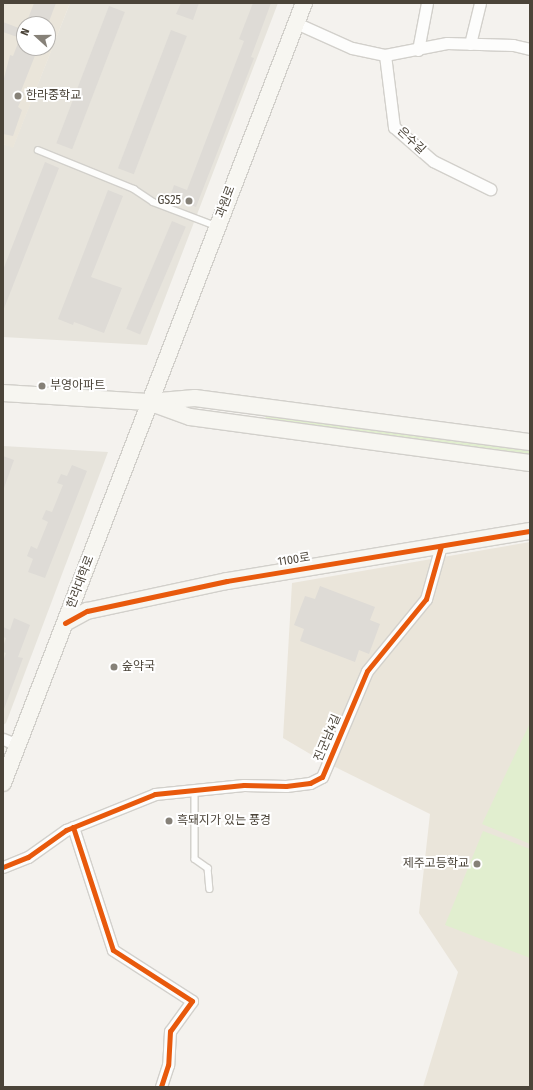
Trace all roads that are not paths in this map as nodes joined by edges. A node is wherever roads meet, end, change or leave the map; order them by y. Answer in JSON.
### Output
{"nodes":[{"id":1,"x":304,"y":3,"type":"edge"},
{"id":2,"x":427,"y":3,"type":"edge"},
{"id":3,"x":480,"y":3,"type":"edge"},
{"id":4,"x":296,"y":23,"type":"junction"},
{"id":5,"x":470,"y":44,"type":"junction"},
{"id":6,"x":530,"y":49,"type":"edge"},
{"id":7,"x":418,"y":50,"type":"junction"},
{"id":8,"x":385,"y":55,"type":"junction"},
{"id":9,"x":38,"y":150,"type":"dead end"},
{"id":10,"x":490,"y":189,"type":"dead end"},
{"id":11,"x":216,"y":226,"type":"junction"},
{"id":12,"x":3,"y":393,"type":"edge"},
{"id":13,"x":148,"y":402,"type":"junction"},
{"id":14,"x":530,"y":442,"type":"edge"},
{"id":15,"x":530,"y":463,"type":"edge"},
{"id":16,"x":530,"y":531,"type":"edge"},
{"id":17,"x":441,"y":546,"type":"junction"},
{"id":18,"x":65,"y":623,"type":"junction"},
{"id":19,"x":10,"y":742,"type":"edge"},
{"id":20,"x":3,"y":783,"type":"edge"},
{"id":21,"x":195,"y":792,"type":"junction"},
{"id":22,"x":73,"y":827,"type":"junction"},
{"id":23,"x":3,"y":867,"type":"edge"},
{"id":24,"x":210,"y":889,"type":"dead end"},
{"id":25,"x":161,"y":1087,"type":"edge"}],
"edges":[{"from":1,"to":4,"type":"main road","name":"과원로"},
{"from":2,"to":7,"type":"street"},
{"from":3,"to":5,"type":"street"},
{"from":4,"to":8,"type":"street"},
{"from":4,"to":11,"type":"main road","name":"과원로"},
{"from":5,"to":6,"type":"street"},
{"from":5,"to":7,"type":"street"},
{"from":7,"to":8,"type":"street"},
{"from":8,"to":10,"type":"street","name":"은수길"},
{"from":9,"to":11,"type":"lane"},
{"from":11,"to":13,"type":"main road","name":"과원로"},
{"from":12,"to":13,"type":"main road"},
{"from":13,"to":14,"type":"main road"},
{"from":13,"to":15,"type":"main road"},
{"from":13,"to":18,"type":"main road","name":"한라대학로"},
{"from":16,"to":17,"type":"main road","name":"1100로"},
{"from":17,"to":18,"type":"main road","name":"1100로"},
{"from":17,"to":21,"type":"street","name":"진군남4길"},
{"from":18,"to":19,"type":"main road","name":"한라대학로"},
{"from":19,"to":20,"type":"main road","name":"한라대학로"},
{"from":21,"to":22,"type":"street","name":"진군남4길"},
{"from":21,"to":24,"type":"lane"},
{"from":22,"to":23,"type":"street","name":"진군남4길"},
{"from":22,"to":25,"type":"street"}]}
